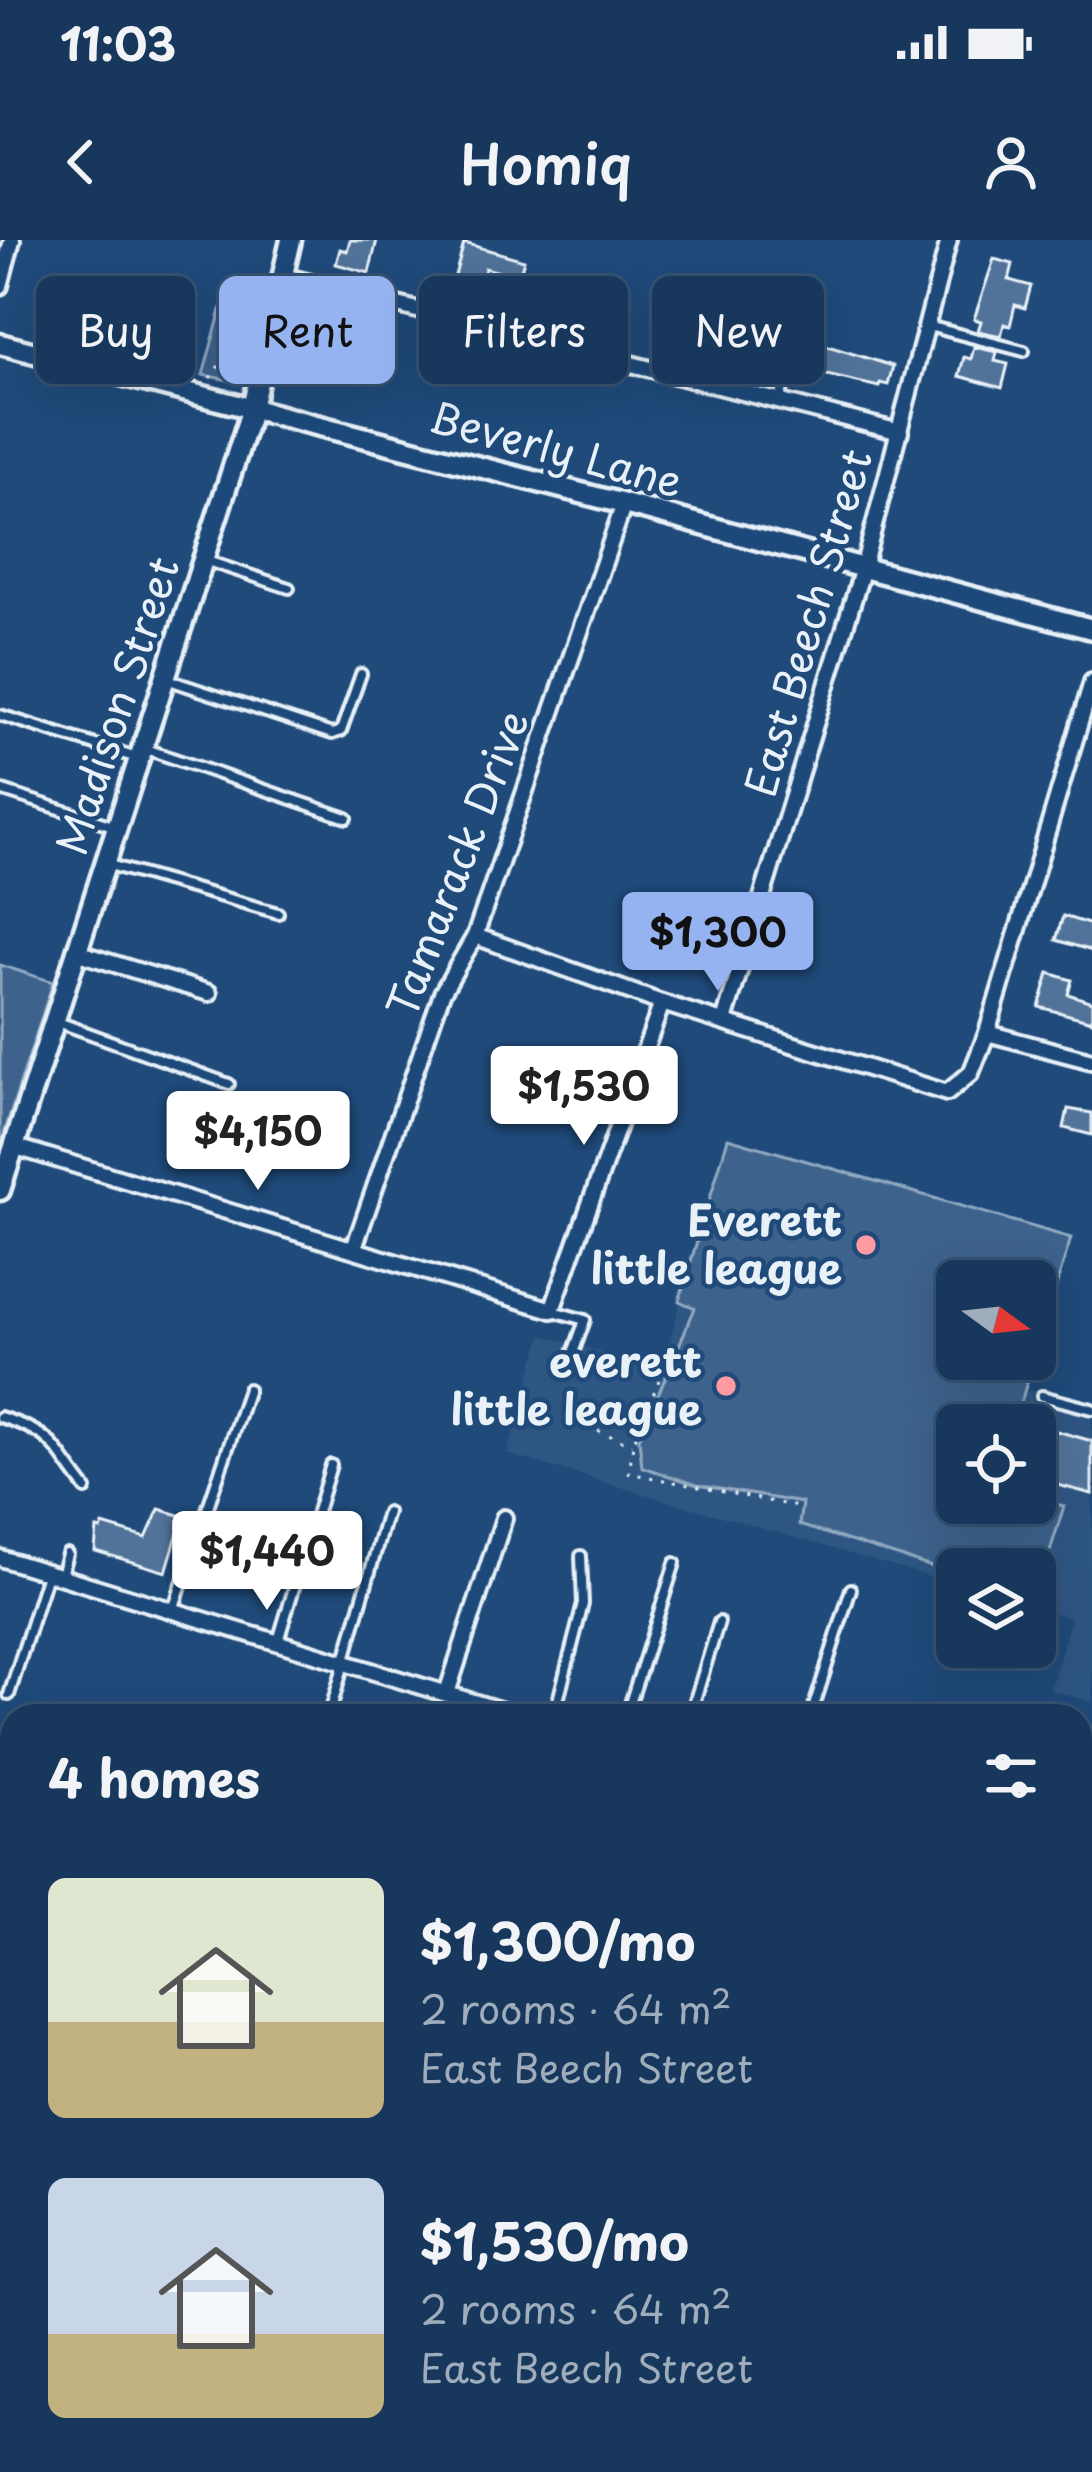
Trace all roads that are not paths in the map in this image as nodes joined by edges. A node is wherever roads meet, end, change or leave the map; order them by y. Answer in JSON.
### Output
{"nodes":[{"id":1,"x":12,"y":240,"type":"edge"},
{"id":2,"x":291,"y":240,"type":"edge"},
{"id":3,"x":949,"y":240,"type":"edge"},
{"id":4,"x":283,"y":276,"type":"edge"},
{"id":5,"x":0,"y":286,"type":"edge"},
{"id":6,"x":395,"y":304,"type":"edge"},
{"id":7,"x":927,"y":326,"type":"junction"},
{"id":8,"x":0,"y":344,"type":"edge"},
{"id":9,"x":1024,"y":351,"type":"dead end"},
{"id":10,"x":36,"y":353,"type":"edge"},
{"id":11,"x":158,"y":384,"type":"edge"},
{"id":12,"x":257,"y":384,"type":"edge"},
{"id":13,"x":784,"y":384,"type":"edge"},
{"id":14,"x":780,"y":402,"type":"junction"},
{"id":15,"x":251,"y":408,"type":"junction"},
{"id":16,"x":900,"y":432,"type":"junction"},
{"id":17,"x":623,"y":504,"type":"junction"},
{"id":18,"x":202,"y":560,"type":"junction"},
{"id":19,"x":863,"y":568,"type":"junction"},
{"id":20,"x":289,"y":588,"type":"dead end"},
{"id":21,"x":1092,"y":629,"type":"edge"},
{"id":22,"x":362,"y":674,"type":"dead end"},
{"id":23,"x":164,"y":679,"type":"junction"},
{"id":24,"x":1092,"y":682,"type":"edge"},
{"id":25,"x":0,"y":715,"type":"edge"},
{"id":26,"x":140,"y":753,"type":"junction"},
{"id":27,"x":0,"y":790,"type":"edge"},
{"id":28,"x":347,"y":818,"type":"dead end"},
{"id":29,"x":116,"y":827,"type":"junction"},
{"id":30,"x":105,"y":863,"type":"junction"},
{"id":31,"x":278,"y":913,"type":"dead end"},
{"id":32,"x":476,"y":936,"type":"junction"},
{"id":33,"x":76,"y":952,"type":"junction"},
{"id":34,"x":209,"y":994,"type":"dead end"},
{"id":35,"x":662,"y":1003,"type":"junction"},
{"id":36,"x":54,"y":1020,"type":"junction"},
{"id":37,"x":724,"y":1022,"type":"junction"},
{"id":38,"x":987,"y":1033,"type":"junction"},
{"id":39,"x":1092,"y":1060,"type":"edge"},
{"id":40,"x":229,"y":1084,"type":"dead end"},
{"id":41,"x":13,"y":1146,"type":"junction"},
{"id":42,"x":0,"y":1186,"type":"edge"},
{"id":43,"x":354,"y":1248,"type":"junction"},
{"id":44,"x":552,"y":1310,"type":"junction"},
{"id":45,"x":573,"y":1353,"type":"dead end"},
{"id":46,"x":248,"y":1390,"type":"dead end"},
{"id":47,"x":1042,"y":1396,"type":"dead end"},
{"id":48,"x":1092,"y":1409,"type":"edge"},
{"id":49,"x":1,"y":1420,"type":"edge"},
{"id":50,"x":331,"y":1465,"type":"dead end"},
{"id":51,"x":86,"y":1489,"type":"dead end"},
{"id":52,"x":387,"y":1512,"type":"dead end"},
{"id":53,"x":504,"y":1518,"type":"dead end"},
{"id":54,"x":67,"y":1554,"type":"dead end"},
{"id":55,"x":580,"y":1556,"type":"dead end"},
{"id":56,"x":0,"y":1558,"type":"edge"},
{"id":57,"x":675,"y":1563,"type":"dead end"},
{"id":58,"x":54,"y":1574,"type":"junction"},
{"id":59,"x":850,"y":1589,"type":"dead end"},
{"id":60,"x":173,"y":1610,"type":"junction"},
{"id":61,"x":719,"y":1622,"type":"dead end"},
{"id":62,"x":278,"y":1642,"type":"junction"},
{"id":63,"x":345,"y":1663,"type":"junction"},
{"id":64,"x":9,"y":1695,"type":"dead end"},
{"id":65,"x":453,"y":1695,"type":"junction"},
{"id":66,"x":333,"y":1704,"type":"edge"},
{"id":67,"x":454,"y":1704,"type":"edge"},
{"id":68,"x":481,"y":1704,"type":"edge"},
{"id":69,"x":557,"y":1704,"type":"edge"},
{"id":70,"x":630,"y":1704,"type":"edge"},
{"id":71,"x":694,"y":1704,"type":"edge"},
{"id":72,"x":815,"y":1704,"type":"edge"}],
"edges":[{"from":1,"to":5,"type":"street"},
{"from":2,"to":4,"type":"street","name":"Madison Street"},
{"from":3,"to":7,"type":"street","name":"East Beech Street"},
{"from":6,"to":14,"type":"street"},
{"from":7,"to":9,"type":"lane"},
{"from":7,"to":16,"type":"street","name":"East Beech Street"},
{"from":8,"to":10,"type":"street","name":"Beverly Lane"},
{"from":11,"to":15,"type":"street","name":"Beverly Lane"},
{"from":12,"to":15,"type":"street","name":"Madison Street"},
{"from":13,"to":14,"type":"lane"},
{"from":14,"to":16,"type":"street"},
{"from":15,"to":17,"type":"street","name":"Beverly Lane"},
{"from":15,"to":18,"type":"street","name":"Madison Street"},
{"from":16,"to":19,"type":"street","name":"East Beech Street"},
{"from":17,"to":19,"type":"street","name":"Beverly Lane"},
{"from":17,"to":32,"type":"street","name":"Tamarack Drive"},
{"from":18,"to":20,"type":"lane"},
{"from":18,"to":23,"type":"street","name":"Madison Street"},
{"from":19,"to":21,"type":"street","name":"Beverly Lane"},
{"from":19,"to":37,"type":"street","name":"East Beech Street"},
{"from":22,"to":23,"type":"lane"},
{"from":23,"to":26,"type":"street","name":"Madison Street"},
{"from":24,"to":38,"type":"street"},
{"from":25,"to":26,"type":"lane"},
{"from":26,"to":28,"type":"lane"},
{"from":26,"to":29,"type":"street","name":"Madison Street"},
{"from":27,"to":29,"type":"lane"},
{"from":29,"to":30,"type":"street","name":"Madison Street"},
{"from":30,"to":31,"type":"lane"},
{"from":30,"to":33,"type":"street","name":"Madison Street"},
{"from":32,"to":35,"type":"street"},
{"from":32,"to":43,"type":"street","name":"Tamarack Drive"},
{"from":33,"to":34,"type":"street"},
{"from":33,"to":36,"type":"street","name":"Madison Street"},
{"from":35,"to":37,"type":"street"},
{"from":35,"to":44,"type":"street"},
{"from":36,"to":40,"type":"lane"},
{"from":36,"to":41,"type":"street","name":"Madison Street"},
{"from":37,"to":38,"type":"street"},
{"from":38,"to":39,"type":"street"},
{"from":41,"to":42,"type":"street","name":"Madison Street"},
{"from":41,"to":43,"type":"street"},
{"from":43,"to":44,"type":"street"},
{"from":44,"to":45,"type":"lane"},
{"from":46,"to":60,"type":"lane"},
{"from":47,"to":48,"type":"lane"},
{"from":49,"to":51,"type":"lane"},
{"from":50,"to":62,"type":"lane"},
{"from":52,"to":63,"type":"lane"},
{"from":53,"to":65,"type":"street"},
{"from":54,"to":58,"type":"lane"},
{"from":55,"to":69,"type":"lane"},
{"from":56,"to":58,"type":"street"},
{"from":57,"to":70,"type":"lane"},
{"from":58,"to":60,"type":"street"},
{"from":58,"to":64,"type":"lane"},
{"from":59,"to":72,"type":"lane"},
{"from":60,"to":62,"type":"street"},
{"from":61,"to":71,"type":"lane"},
{"from":62,"to":63,"type":"street"},
{"from":63,"to":65,"type":"street"},
{"from":63,"to":66,"type":"lane"},
{"from":65,"to":67,"type":"lane"},
{"from":65,"to":68,"type":"street"}]}
